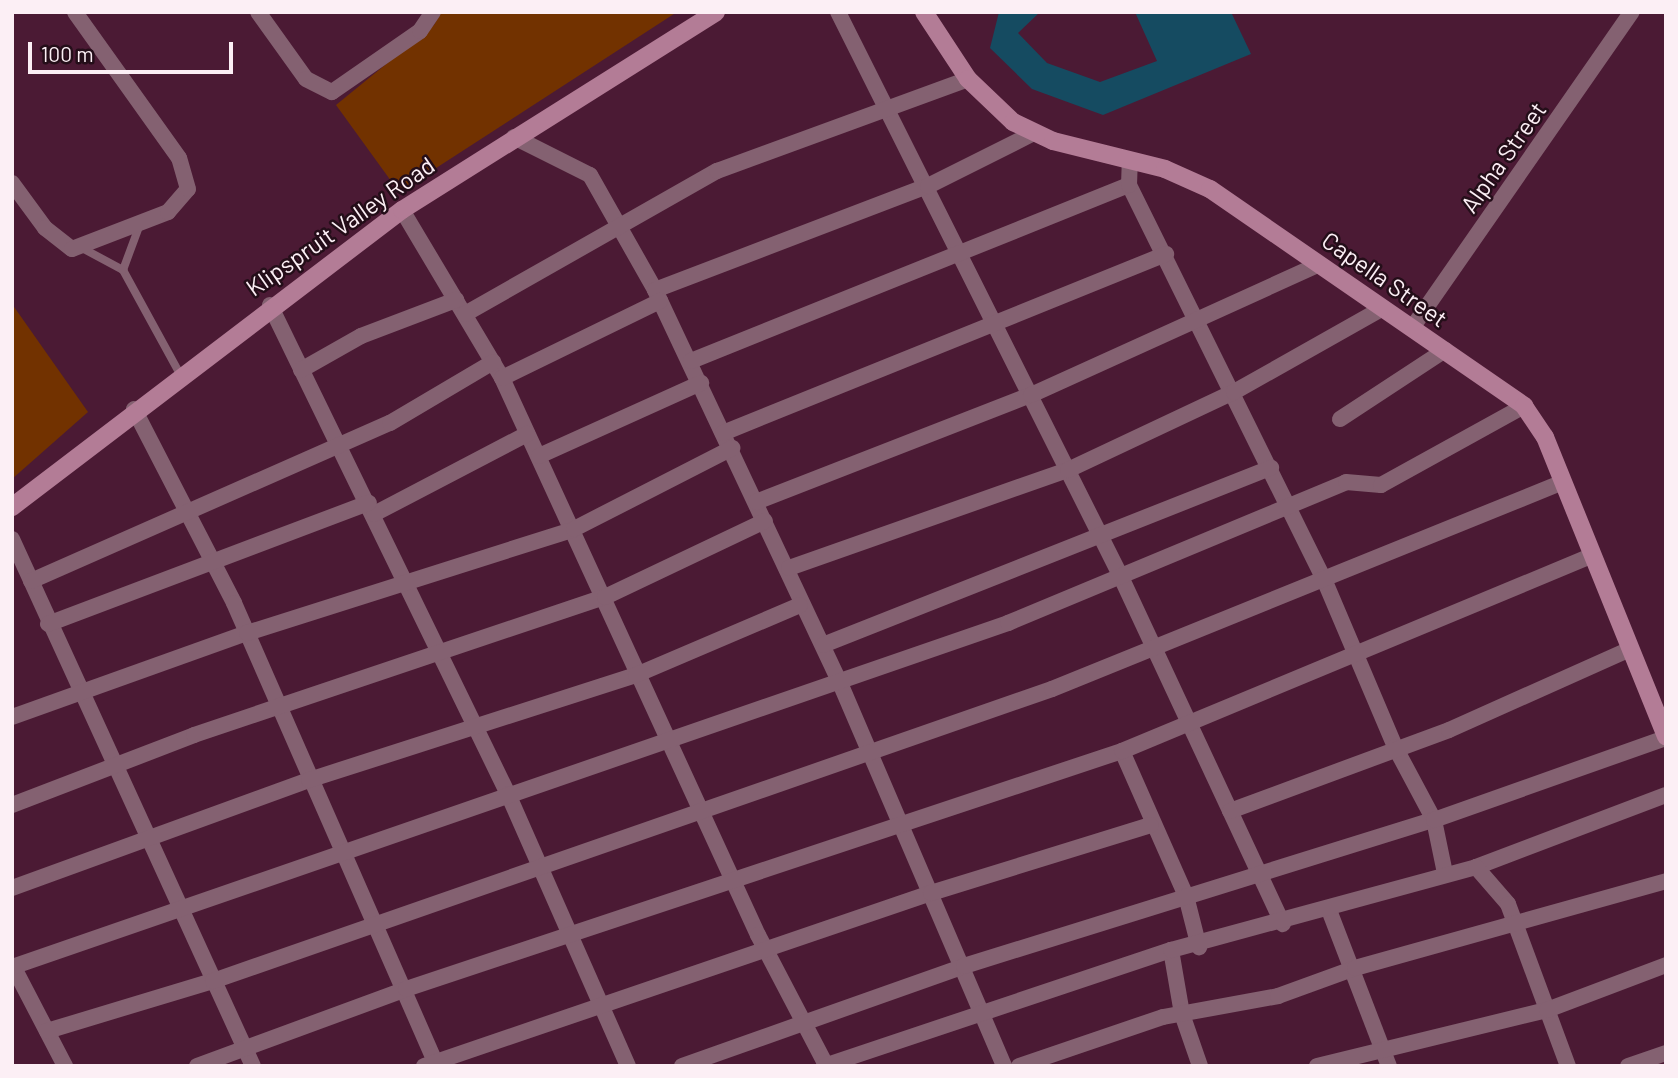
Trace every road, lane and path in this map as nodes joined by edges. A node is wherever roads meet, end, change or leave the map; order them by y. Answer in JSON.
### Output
{"nodes":[{"id":1,"x":75,"y":12,"type":"edge"},
{"id":2,"x":258,"y":12,"type":"edge"},
{"id":3,"x":433,"y":12,"type":"edge"},
{"id":4,"x":716,"y":12,"type":"edge"},
{"id":5,"x":838,"y":12,"type":"edge"},
{"id":6,"x":924,"y":12,"type":"edge"},
{"id":7,"x":1632,"y":12,"type":"edge"},
{"id":8,"x":968,"y":79,"type":"junction"},
{"id":9,"x":886,"y":109,"type":"junction"},
{"id":10,"x":1034,"y":133,"type":"junction"},
{"id":11,"x":514,"y":137,"type":"junction"},
{"id":12,"x":1130,"y":160,"type":"junction"},
{"id":13,"x":12,"y":183,"type":"edge"},
{"id":14,"x":1129,"y":185,"type":"junction"},
{"id":15,"x":928,"y":186,"type":"junction"},
{"id":16,"x":402,"y":210,"type":"junction"},
{"id":17,"x":618,"y":223,"type":"junction"},
{"id":18,"x":140,"y":224,"type":"junction"},
{"id":19,"x":82,"y":248,"type":"junction"},
{"id":20,"x":1166,"y":254,"type":"junction"},
{"id":21,"x":963,"y":257,"type":"junction"},
{"id":22,"x":1320,"y":264,"type":"junction"},
{"id":23,"x":123,"y":270,"type":"junction"},
{"id":24,"x":657,"y":295,"type":"junction"},
{"id":25,"x":270,"y":305,"type":"junction"},
{"id":26,"x":460,"y":307,"type":"junction"},
{"id":27,"x":1383,"y":308,"type":"junction"},
{"id":28,"x":1201,"y":322,"type":"junction"},
{"id":29,"x":997,"y":325,"type":"junction"},
{"id":30,"x":1412,"y":328,"type":"junction"},
{"id":31,"x":1445,"y":350,"type":"junction"},
{"id":32,"x":691,"y":360,"type":"junction"},
{"id":33,"x":493,"y":362,"type":"junction"},
{"id":34,"x":301,"y":370,"type":"junction"},
{"id":35,"x":180,"y":374,"type":"junction"},
{"id":36,"x":502,"y":378,"type":"junction"},
{"id":37,"x":701,"y":383,"type":"junction"},
{"id":38,"x":1234,"y":392,"type":"junction"},
{"id":39,"x":1031,"y":395,"type":"junction"},
{"id":40,"x":1524,"y":406,"type":"junction"},
{"id":41,"x":134,"y":409,"type":"junction"},
{"id":42,"x":1340,"y":419,"type":"dead end"},
{"id":43,"x":723,"y":433,"type":"junction"},
{"id":44,"x":527,"y":434,"type":"junction"},
{"id":45,"x":338,"y":447,"type":"junction"},
{"id":46,"x":732,"y":448,"type":"junction"},
{"id":47,"x":539,"y":456,"type":"junction"},
{"id":48,"x":1270,"y":468,"type":"junction"},
{"id":49,"x":1068,"y":470,"type":"junction"},
{"id":50,"x":1563,"y":481,"type":"junction"},
{"id":51,"x":756,"y":502,"type":"junction"},
{"id":52,"x":12,"y":507,"type":"edge"},
{"id":53,"x":1291,"y":507,"type":"junction"},
{"id":54,"x":372,"y":508,"type":"junction"},
{"id":55,"x":187,"y":510,"type":"junction"},
{"id":56,"x":765,"y":521,"type":"junction"},
{"id":57,"x":574,"y":529,"type":"junction"},
{"id":58,"x":1101,"y":537,"type":"junction"},
{"id":59,"x":12,"y":539,"type":"edge"},
{"id":60,"x":1591,"y":556,"type":"junction"},
{"id":61,"x":212,"y":560,"type":"junction"},
{"id":62,"x":789,"y":568,"type":"junction"},
{"id":63,"x":1121,"y":577,"type":"junction"},
{"id":64,"x":1323,"y":577,"type":"junction"},
{"id":65,"x":31,"y":581,"type":"junction"},
{"id":66,"x":407,"y":584,"type":"junction"},
{"id":67,"x":605,"y":597,"type":"junction"},
{"id":68,"x":800,"y":605,"type":"junction"},
{"id":69,"x":48,"y":624,"type":"junction"},
{"id":70,"x":247,"y":633,"type":"junction"},
{"id":71,"x":823,"y":645,"type":"junction"},
{"id":72,"x":1154,"y":649,"type":"junction"},
{"id":73,"x":1628,"y":650,"type":"junction"},
{"id":74,"x":1356,"y":655,"type":"junction"},
{"id":75,"x":438,"y":657,"type":"junction"},
{"id":76,"x":636,"y":675,"type":"junction"},
{"id":77,"x":840,"y":683,"type":"junction"},
{"id":78,"x":81,"y":694,"type":"junction"},
{"id":79,"x":280,"y":710,"type":"junction"},
{"id":80,"x":12,"y":717,"type":"edge"},
{"id":81,"x":1189,"y":724,"type":"junction"},
{"id":82,"x":472,"y":726,"type":"junction"},
{"id":83,"x":667,"y":737,"type":"junction"},
{"id":84,"x":1666,"y":737,"type":"edge"},
{"id":85,"x":1395,"y":747,"type":"junction"},
{"id":86,"x":1122,"y":751,"type":"junction"},
{"id":87,"x":869,"y":752,"type":"junction"},
{"id":88,"x":113,"y":766,"type":"junction"},
{"id":89,"x":309,"y":780,"type":"junction"},
{"id":90,"x":508,"y":794,"type":"junction"},
{"id":91,"x":1666,"y":795,"type":"edge"},
{"id":92,"x":12,"y":805,"type":"edge"},
{"id":93,"x":706,"y":811,"type":"junction"},
{"id":94,"x":1230,"y":811,"type":"junction"},
{"id":95,"x":1434,"y":820,"type":"junction"},
{"id":96,"x":901,"y":824,"type":"junction"},
{"id":97,"x":1151,"y":825,"type":"junction"},
{"id":98,"x":146,"y":839,"type":"junction"},
{"id":99,"x":342,"y":850,"type":"junction"},
{"id":100,"x":539,"y":866,"type":"junction"},
{"id":101,"x":1476,"y":867,"type":"junction"},
{"id":102,"x":1263,"y":872,"type":"junction"},
{"id":103,"x":1445,"y":873,"type":"junction"},
{"id":104,"x":737,"y":881,"type":"junction"},
{"id":105,"x":1666,"y":881,"type":"edge"},
{"id":106,"x":12,"y":888,"type":"edge"},
{"id":107,"x":931,"y":893,"type":"junction"},
{"id":108,"x":1186,"y":896,"type":"junction"},
{"id":109,"x":177,"y":908,"type":"junction"},
{"id":110,"x":1329,"y":910,"type":"junction"},
{"id":111,"x":377,"y":923,"type":"junction"},
{"id":112,"x":1283,"y":924,"type":"junction"},
{"id":113,"x":1516,"y":927,"type":"junction"},
{"id":114,"x":572,"y":934,"type":"junction"},
{"id":115,"x":1199,"y":947,"type":"junction"},
{"id":116,"x":1171,"y":950,"type":"junction"},
{"id":117,"x":767,"y":953,"type":"junction"},
{"id":118,"x":1666,"y":965,"type":"edge"},
{"id":119,"x":13,"y":967,"type":"edge"},
{"id":120,"x":964,"y":967,"type":"junction"},
{"id":121,"x":1355,"y":968,"type":"junction"},
{"id":122,"x":212,"y":981,"type":"junction"},
{"id":123,"x":406,"y":989,"type":"junction"},
{"id":124,"x":605,"y":1007,"type":"junction"},
{"id":125,"x":1547,"y":1010,"type":"junction"},
{"id":126,"x":1182,"y":1014,"type":"junction"},
{"id":127,"x":983,"y":1015,"type":"junction"},
{"id":128,"x":802,"y":1023,"type":"junction"},
{"id":129,"x":47,"y":1031,"type":"junction"},
{"id":130,"x":246,"y":1049,"type":"junction"},
{"id":131,"x":1382,"y":1049,"type":"junction"},
{"id":132,"x":1666,"y":1052,"type":"edge"},
{"id":133,"x":850,"y":1062,"type":"edge"},
{"id":134,"x":432,"y":1065,"type":"edge"},
{"id":135,"x":825,"y":1065,"type":"edge"},
{"id":136,"x":65,"y":1066,"type":"edge"},
{"id":137,"x":197,"y":1066,"type":"edge"},
{"id":138,"x":253,"y":1066,"type":"edge"},
{"id":139,"x":628,"y":1066,"type":"edge"},
{"id":140,"x":682,"y":1066,"type":"edge"},
{"id":141,"x":1004,"y":1066,"type":"edge"},
{"id":142,"x":1020,"y":1066,"type":"edge"},
{"id":143,"x":1200,"y":1066,"type":"edge"},
{"id":144,"x":1317,"y":1066,"type":"edge"},
{"id":145,"x":1389,"y":1066,"type":"edge"},
{"id":146,"x":1568,"y":1066,"type":"edge"},
{"id":147,"x":1628,"y":1066,"type":"edge"}],
"edges":[{"from":1,"to":18,"type":"street"},
{"from":2,"to":3,"type":"street"},
{"from":4,"to":11,"type":"street","name":"Klipspruit Valley Road"},
{"from":5,"to":9,"type":"street"},
{"from":6,"to":8,"type":"street","name":"Capella Street"},
{"from":7,"to":30,"type":"street","name":"Alpha Street"},
{"from":8,"to":9,"type":"street"},
{"from":8,"to":10,"type":"street","name":"Capella Street"},
{"from":9,"to":15,"type":"street"},
{"from":9,"to":17,"type":"street"},
{"from":10,"to":12,"type":"street","name":"Capella Street"},
{"from":10,"to":15,"type":"street"},
{"from":11,"to":16,"type":"street","name":"Klipspruit Valley Road"},
{"from":11,"to":17,"type":"street"},
{"from":12,"to":14,"type":"street"},
{"from":12,"to":22,"type":"street","name":"Capella Street"},
{"from":13,"to":19,"type":"street"},
{"from":14,"to":20,"type":"street"},
{"from":14,"to":21,"type":"street"},
{"from":15,"to":21,"type":"street"},
{"from":15,"to":24,"type":"street"},
{"from":16,"to":25,"type":"street","name":"Klipspruit Valley Road"},
{"from":16,"to":26,"type":"street"},
{"from":17,"to":24,"type":"street"},
{"from":17,"to":26,"type":"street"},
{"from":18,"to":19,"type":"street"},
{"from":18,"to":23,"type":"lane"},
{"from":19,"to":23,"type":"lane"},
{"from":20,"to":28,"type":"street"},
{"from":20,"to":29,"type":"street"},
{"from":21,"to":29,"type":"street"},
{"from":21,"to":32,"type":"street"},
{"from":22,"to":27,"type":"street","name":"Capella Street"},
{"from":22,"to":28,"type":"street"},
{"from":23,"to":35,"type":"lane"},
{"from":24,"to":32,"type":"street"},
{"from":24,"to":36,"type":"street"},
{"from":25,"to":34,"type":"street"},
{"from":25,"to":35,"type":"street","name":"Klipspruit Valley Road"},
{"from":26,"to":33,"type":"street"},
{"from":26,"to":34,"type":"street"},
{"from":27,"to":30,"type":"street","name":"Capella Street"},
{"from":27,"to":38,"type":"street"},
{"from":28,"to":38,"type":"street"},
{"from":28,"to":39,"type":"street"},
{"from":29,"to":39,"type":"street"},
{"from":29,"to":43,"type":"street"},
{"from":30,"to":31,"type":"street","name":"Capella Street"},
{"from":31,"to":40,"type":"street","name":"Capella Street"},
{"from":31,"to":42,"type":"street"},
{"from":32,"to":37,"type":"street"},
{"from":33,"to":36,"type":"street"},
{"from":33,"to":45,"type":"street"},
{"from":34,"to":45,"type":"street"},
{"from":35,"to":41,"type":"street","name":"Klipspruit Valley Road"},
{"from":36,"to":44,"type":"street"},
{"from":37,"to":43,"type":"street"},
{"from":37,"to":47,"type":"street"},
{"from":38,"to":48,"type":"street"},
{"from":38,"to":49,"type":"street"},
{"from":39,"to":49,"type":"street"},
{"from":39,"to":51,"type":"street"},
{"from":40,"to":50,"type":"street","name":"Capella Street"},
{"from":40,"to":53,"type":"street"},
{"from":41,"to":52,"type":"street","name":"Klipspruit Valley Road"},
{"from":41,"to":55,"type":"street"},
{"from":43,"to":46,"type":"street"},
{"from":44,"to":47,"type":"street"},
{"from":44,"to":54,"type":"street"},
{"from":45,"to":54,"type":"street"},
{"from":45,"to":55,"type":"street"},
{"from":46,"to":51,"type":"street"},
{"from":46,"to":57,"type":"street"},
{"from":47,"to":57,"type":"street"},
{"from":48,"to":53,"type":"street"},
{"from":48,"to":58,"type":"street"},
{"from":49,"to":58,"type":"street"},
{"from":49,"to":62,"type":"street"},
{"from":50,"to":60,"type":"street","name":"Capella Street"},
{"from":50,"to":64,"type":"street"},
{"from":51,"to":56,"type":"street"},
{"from":53,"to":63,"type":"street"},
{"from":53,"to":64,"type":"street"},
{"from":54,"to":61,"type":"street"},
{"from":54,"to":66,"type":"street"},
{"from":55,"to":61,"type":"street"},
{"from":55,"to":65,"type":"street"},
{"from":56,"to":62,"type":"street"},
{"from":56,"to":67,"type":"street"},
{"from":57,"to":66,"type":"street"},
{"from":57,"to":67,"type":"street"},
{"from":58,"to":63,"type":"street"},
{"from":58,"to":71,"type":"street"},
{"from":59,"to":65,"type":"street"},
{"from":60,"to":73,"type":"street","name":"Capella Street"},
{"from":60,"to":74,"type":"street"},
{"from":61,"to":69,"type":"street"},
{"from":61,"to":70,"type":"street"},
{"from":62,"to":68,"type":"street"},
{"from":63,"to":72,"type":"street"},
{"from":63,"to":77,"type":"street"},
{"from":64,"to":72,"type":"street"},
{"from":64,"to":74,"type":"street"},
{"from":65,"to":69,"type":"street"},
{"from":66,"to":70,"type":"street"},
{"from":66,"to":75,"type":"street"},
{"from":67,"to":75,"type":"street"},
{"from":67,"to":76,"type":"street"},
{"from":68,"to":71,"type":"street"},
{"from":68,"to":76,"type":"street"},
{"from":69,"to":78,"type":"street"},
{"from":70,"to":78,"type":"street"},
{"from":70,"to":79,"type":"street"},
{"from":71,"to":77,"type":"street"},
{"from":72,"to":81,"type":"street"},
{"from":72,"to":87,"type":"street"},
{"from":73,"to":84,"type":"street","name":"Capella Street"},
{"from":73,"to":85,"type":"street"},
{"from":74,"to":81,"type":"street"},
{"from":74,"to":85,"type":"street"},
{"from":75,"to":79,"type":"street"},
{"from":75,"to":82,"type":"street"},
{"from":76,"to":82,"type":"street"},
{"from":76,"to":83,"type":"street"},
{"from":77,"to":83,"type":"street"},
{"from":77,"to":87,"type":"street"},
{"from":78,"to":80,"type":"street"},
{"from":78,"to":88,"type":"street"},
{"from":79,"to":88,"type":"street"},
{"from":79,"to":89,"type":"street"},
{"from":81,"to":86,"type":"street"},
{"from":81,"to":94,"type":"street"},
{"from":82,"to":89,"type":"street"},
{"from":82,"to":90,"type":"street"},
{"from":83,"to":90,"type":"street"},
{"from":83,"to":93,"type":"street"},
{"from":84,"to":95,"type":"street"},
{"from":85,"to":94,"type":"street"},
{"from":85,"to":95,"type":"street"},
{"from":86,"to":96,"type":"street"},
{"from":86,"to":97,"type":"street"},
{"from":87,"to":93,"type":"street"},
{"from":87,"to":96,"type":"street"},
{"from":88,"to":92,"type":"street"},
{"from":88,"to":98,"type":"street"},
{"from":89,"to":98,"type":"street"},
{"from":89,"to":99,"type":"street"},
{"from":90,"to":99,"type":"street"},
{"from":90,"to":100,"type":"street"},
{"from":91,"to":101,"type":"street"},
{"from":93,"to":100,"type":"street"},
{"from":93,"to":104,"type":"street"},
{"from":94,"to":102,"type":"street"},
{"from":95,"to":102,"type":"street"},
{"from":95,"to":103,"type":"street"},
{"from":96,"to":104,"type":"street"},
{"from":96,"to":107,"type":"street"},
{"from":97,"to":107,"type":"street"},
{"from":97,"to":108,"type":"street"},
{"from":98,"to":106,"type":"street"},
{"from":98,"to":109,"type":"street"},
{"from":99,"to":109,"type":"street"},
{"from":99,"to":111,"type":"street"},
{"from":100,"to":111,"type":"street"},
{"from":100,"to":114,"type":"street"},
{"from":101,"to":103,"type":"street"},
{"from":101,"to":113,"type":"street"},
{"from":102,"to":108,"type":"street"},
{"from":102,"to":112,"type":"street"},
{"from":103,"to":110,"type":"street"},
{"from":104,"to":114,"type":"street"},
{"from":104,"to":117,"type":"street"},
{"from":105,"to":113,"type":"street"},
{"from":107,"to":117,"type":"street"},
{"from":107,"to":120,"type":"street"},
{"from":108,"to":115,"type":"street"},
{"from":108,"to":120,"type":"street"},
{"from":109,"to":119,"type":"street"},
{"from":109,"to":122,"type":"street"},
{"from":110,"to":112,"type":"street"},
{"from":110,"to":121,"type":"street"},
{"from":111,"to":122,"type":"street"},
{"from":111,"to":123,"type":"street"},
{"from":112,"to":115,"type":"street"},
{"from":113,"to":121,"type":"street"},
{"from":113,"to":125,"type":"street"},
{"from":114,"to":123,"type":"street"},
{"from":114,"to":124,"type":"street"},
{"from":115,"to":116,"type":"street"},
{"from":116,"to":126,"type":"street"},
{"from":116,"to":127,"type":"street"},
{"from":117,"to":124,"type":"street"},
{"from":117,"to":128,"type":"street"},
{"from":118,"to":125,"type":"street"},
{"from":119,"to":129,"type":"street"},
{"from":120,"to":127,"type":"street"},
{"from":120,"to":128,"type":"street"},
{"from":121,"to":126,"type":"street"},
{"from":121,"to":131,"type":"street"},
{"from":122,"to":129,"type":"street"},
{"from":122,"to":130,"type":"street"},
{"from":123,"to":130,"type":"street"},
{"from":123,"to":134,"type":"street"},
{"from":124,"to":134,"type":"street"},
{"from":124,"to":139,"type":"street"},
{"from":125,"to":131,"type":"street"},
{"from":125,"to":146,"type":"street"},
{"from":126,"to":142,"type":"street"},
{"from":126,"to":143,"type":"street"},
{"from":127,"to":133,"type":"street"},
{"from":127,"to":141,"type":"street"},
{"from":128,"to":135,"type":"street"},
{"from":128,"to":140,"type":"street"},
{"from":129,"to":136,"type":"street"},
{"from":130,"to":137,"type":"street"},
{"from":130,"to":138,"type":"street"},
{"from":131,"to":144,"type":"street"},
{"from":131,"to":145,"type":"street"},
{"from":132,"to":147,"type":"street"},
{"from":133,"to":135,"type":"street"}]}
